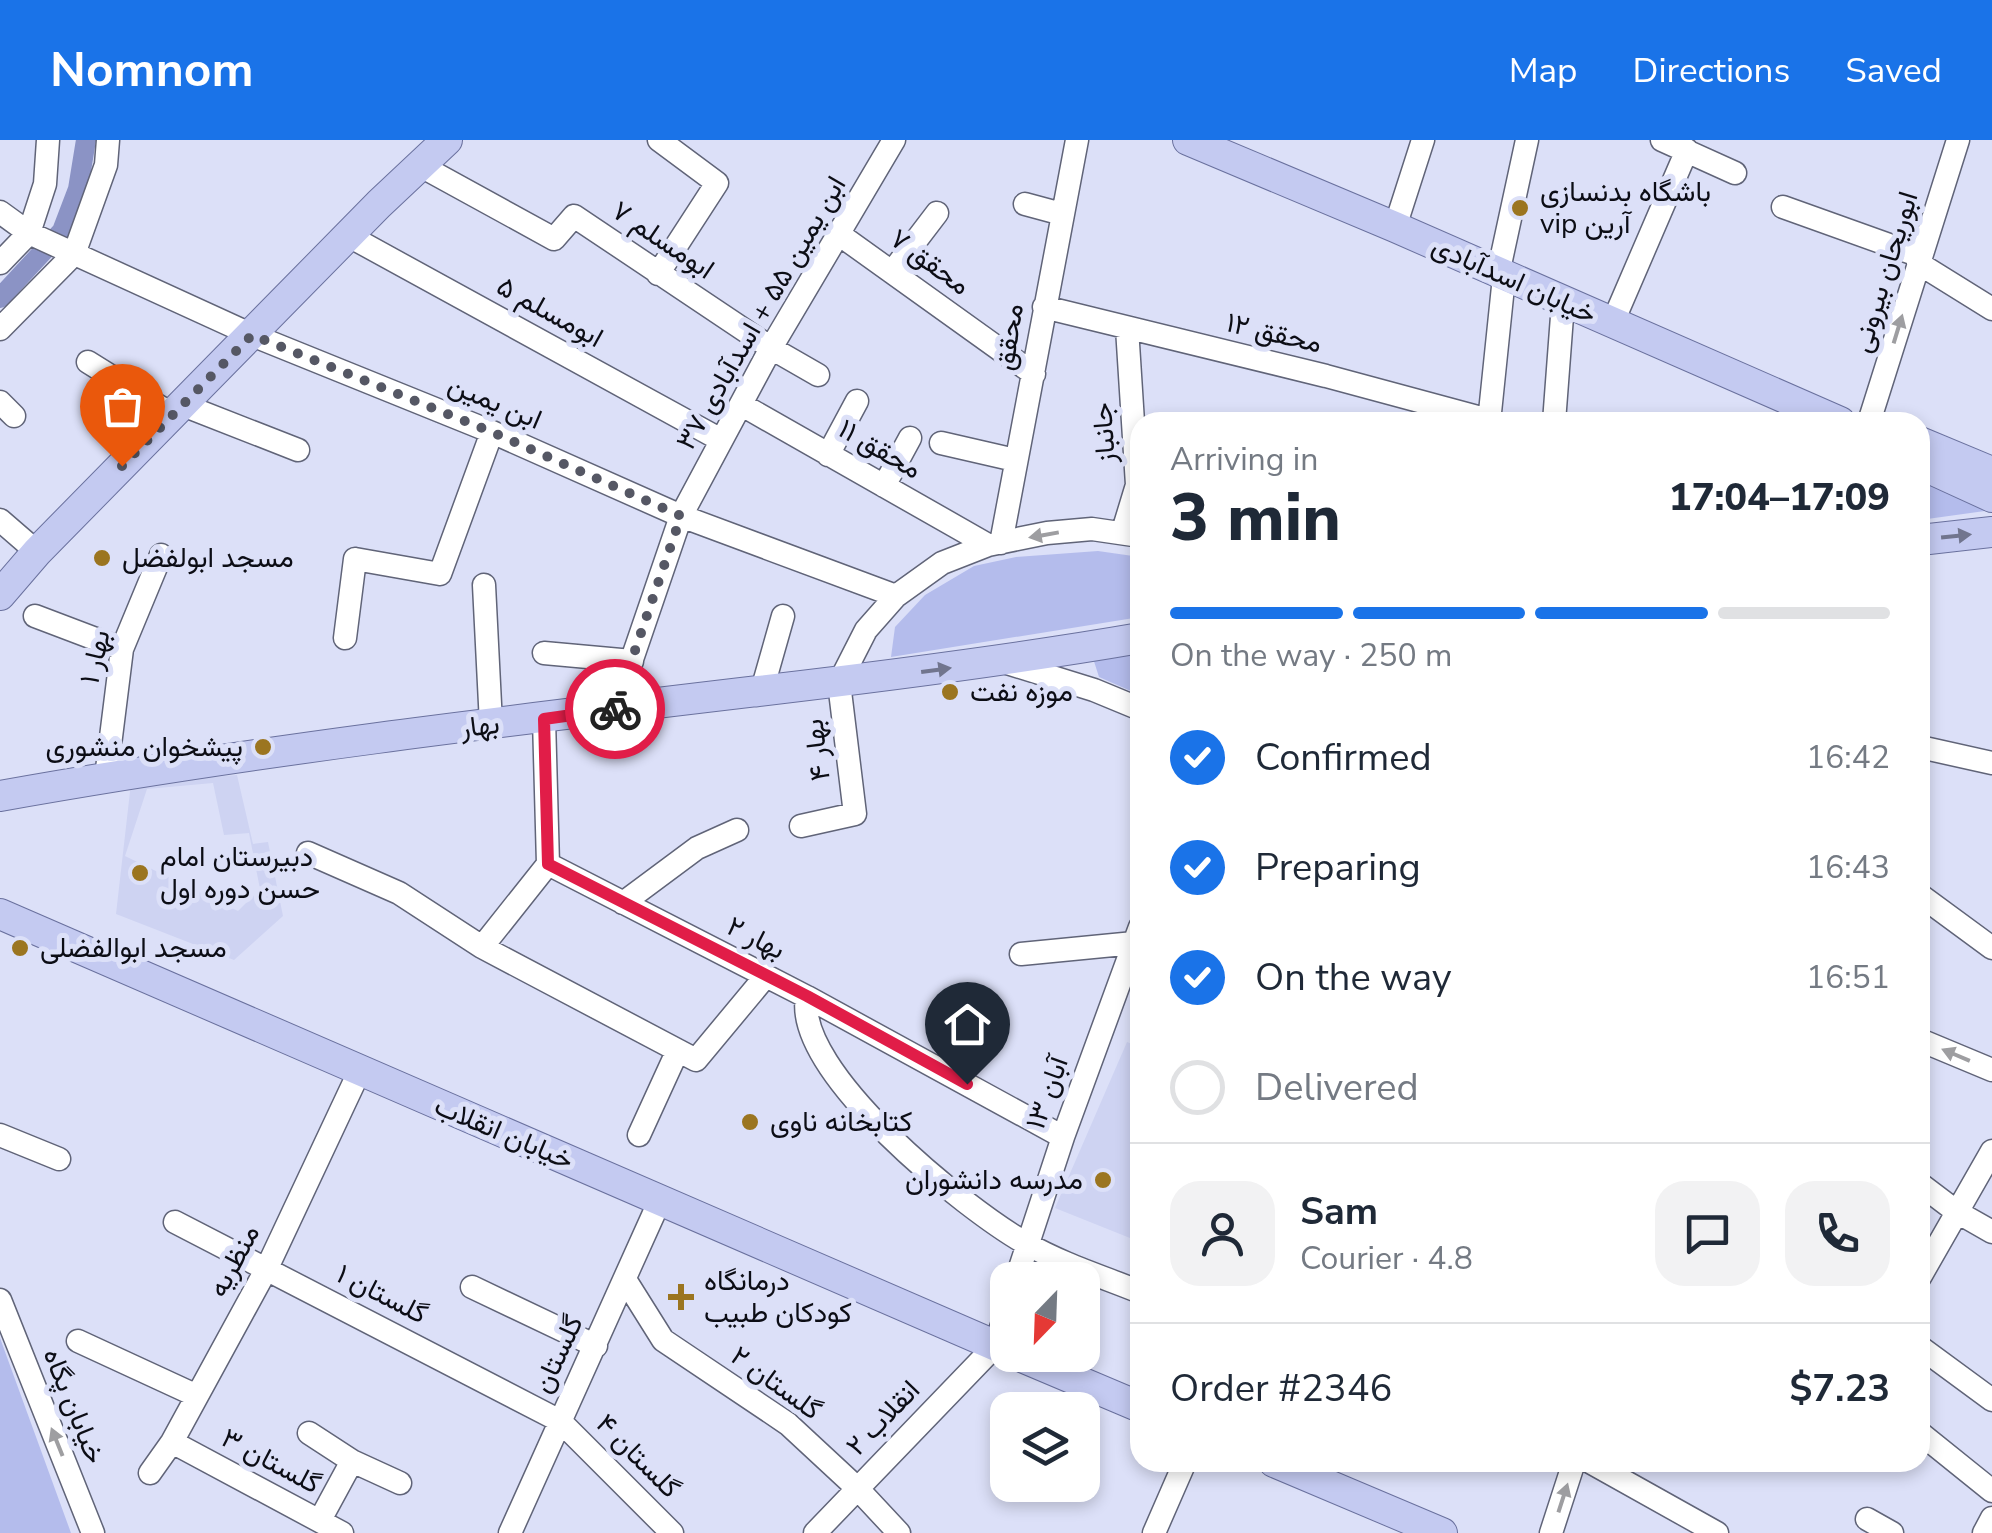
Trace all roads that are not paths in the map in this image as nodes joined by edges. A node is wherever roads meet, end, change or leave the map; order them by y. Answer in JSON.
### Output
{"nodes":[{"id":1,"x":48,"y":140,"type":"edge"},
{"id":2,"x":108,"y":140,"type":"edge"},
{"id":3,"x":447,"y":140,"type":"edge"},
{"id":4,"x":659,"y":140,"type":"edge"},
{"id":5,"x":894,"y":140,"type":"edge"},
{"id":6,"x":1078,"y":140,"type":"edge"},
{"id":7,"x":1188,"y":140,"type":"edge"},
{"id":8,"x":1423,"y":140,"type":"edge"},
{"id":9,"x":1527,"y":140,"type":"edge"},
{"id":10,"x":1662,"y":140,"type":"edge"},
{"id":11,"x":1956,"y":141,"type":"edge"},
{"id":12,"x":1686,"y":150,"type":"junction"},
{"id":13,"x":421,"y":166,"type":"junction"},
{"id":14,"x":1735,"y":173,"type":"dead end"},
{"id":15,"x":1025,"y":204,"type":"dead end"},
{"id":16,"x":1783,"y":207,"type":"dead end"},
{"id":17,"x":0,"y":212,"type":"edge"},
{"id":18,"x":938,"y":213,"type":"dead end"},
{"id":19,"x":1062,"y":214,"type":"junction"},
{"id":20,"x":1394,"y":226,"type":"junction"},
{"id":21,"x":29,"y":234,"type":"junction"},
{"id":22,"x":840,"y":235,"type":"junction"},
{"id":23,"x":350,"y":236,"type":"junction"},
{"id":24,"x":74,"y":254,"type":"junction"},
{"id":25,"x":1919,"y":260,"type":"junction"},
{"id":26,"x":0,"y":263,"type":"edge"},
{"id":27,"x":892,"y":272,"type":"junction"},
{"id":28,"x":658,"y":274,"type":"junction"},
{"id":29,"x":1501,"y":276,"type":"junction"},
{"id":30,"x":1563,"y":303,"type":"junction"},
{"id":31,"x":1044,"y":308,"type":"junction"},
{"id":32,"x":1992,"y":309,"type":"edge"},
{"id":33,"x":1612,"y":324,"type":"junction"},
{"id":34,"x":1127,"y":328,"type":"junction"},
{"id":35,"x":0,"y":329,"type":"edge"},
{"id":36,"x":252,"y":335,"type":"junction"},
{"id":37,"x":771,"y":348,"type":"junction"},
{"id":38,"x":88,"y":362,"type":"dead end"},
{"id":39,"x":1034,"y":374,"type":"junction"},
{"id":40,"x":818,"y":376,"type":"dead end"},
{"id":41,"x":857,"y":401,"type":"dead end"},
{"id":42,"x":742,"y":406,"type":"junction"},
{"id":43,"x":178,"y":410,"type":"junction"},
{"id":44,"x":1133,"y":412,"type":"edge"},
{"id":45,"x":1456,"y":412,"type":"edge"},
{"id":46,"x":1490,"y":412,"type":"edge"},
{"id":47,"x":1555,"y":412,"type":"edge"},
{"id":48,"x":1817,"y":412,"type":"edge"},
{"id":49,"x":1872,"y":412,"type":"edge"},
{"id":50,"x":492,"y":432,"type":"junction"},
{"id":51,"x":910,"y":438,"type":"dead end"},
{"id":52,"x":721,"y":440,"type":"junction"},
{"id":53,"x":941,"y":442,"type":"dead end"},
{"id":54,"x":1930,"y":446,"type":"edge"},
{"id":55,"x":298,"y":450,"type":"dead end"},
{"id":56,"x":828,"y":454,"type":"junction"},
{"id":57,"x":1015,"y":460,"type":"junction"},
{"id":58,"x":1930,"y":469,"type":"edge"},
{"id":59,"x":1992,"y":472,"type":"edge"},
{"id":60,"x":884,"y":486,"type":"junction"},
{"id":61,"x":1992,"y":497,"type":"edge"},
{"id":62,"x":681,"y":516,"type":"junction"},
{"id":63,"x":0,"y":520,"type":"edge"},
{"id":64,"x":1992,"y":532,"type":"edge"},
{"id":65,"x":1130,"y":534,"type":"edge"},
{"id":66,"x":1930,"y":539,"type":"edge"},
{"id":67,"x":994,"y":544,"type":"junction"},
{"id":68,"x":37,"y":552,"type":"junction"},
{"id":69,"x":162,"y":555,"type":"dead end"},
{"id":70,"x":484,"y":585,"type":"dead end"},
{"id":71,"x":0,"y":595,"type":"edge"},
{"id":72,"x":896,"y":596,"type":"junction"},
{"id":73,"x":35,"y":616,"type":"dead end"},
{"id":74,"x":783,"y":616,"type":"dead end"},
{"id":75,"x":345,"y":638,"type":"dead end"},
{"id":76,"x":1130,"y":640,"type":"edge"},
{"id":77,"x":122,"y":649,"type":"junction"},
{"id":78,"x":1071,"y":650,"type":"junction"},
{"id":79,"x":544,"y":653,"type":"dead end"},
{"id":80,"x":1000,"y":660,"type":"junction"},
{"id":81,"x":632,"y":661,"type":"junction"},
{"id":82,"x":840,"y":683,"type":"junction"},
{"id":83,"x":762,"y":690,"type":"junction"},
{"id":84,"x":1094,"y":690,"type":"junction"},
{"id":85,"x":1130,"y":705,"type":"edge"},
{"id":86,"x":615,"y":709,"type":"junction"},
{"id":87,"x":544,"y":719,"type":"junction"},
{"id":88,"x":490,"y":724,"type":"junction"},
{"id":89,"x":1930,"y":749,"type":"edge"},
{"id":90,"x":1992,"y":764,"type":"edge"},
{"id":91,"x":106,"y":777,"type":"junction"},
{"id":92,"x":0,"y":796,"type":"edge"},
{"id":93,"x":801,"y":826,"type":"dead end"},
{"id":94,"x":737,"y":830,"type":"dead end"},
{"id":95,"x":308,"y":853,"type":"dead end"},
{"id":96,"x":548,"y":864,"type":"junction"},
{"id":97,"x":1930,"y":902,"type":"edge"},
{"id":98,"x":623,"y":903,"type":"junction"},
{"id":99,"x":0,"y":914,"type":"edge"},
{"id":100,"x":1130,"y":936,"type":"edge"},
{"id":101,"x":482,"y":947,"type":"junction"},
{"id":102,"x":1992,"y":948,"type":"edge"},
{"id":103,"x":1021,"y":954,"type":"dead end"},
{"id":104,"x":765,"y":977,"type":"junction"},
{"id":105,"x":1130,"y":982,"type":"edge"},
{"id":106,"x":807,"y":996,"type":"junction"},
{"id":107,"x":1930,"y":1044,"type":"edge"},
{"id":108,"x":677,"y":1052,"type":"junction"},
{"id":109,"x":360,"y":1070,"type":"junction"},
{"id":110,"x":1992,"y":1070,"type":"edge"},
{"id":111,"x":0,"y":1135,"type":"edge"},
{"id":112,"x":639,"y":1135,"type":"dead end"},
{"id":113,"x":1062,"y":1137,"type":"junction"},
{"id":114,"x":1992,"y":1152,"type":"edge"},
{"id":115,"x":58,"y":1159,"type":"dead end"},
{"id":116,"x":1930,"y":1192,"type":"edge"},
{"id":117,"x":660,"y":1200,"type":"junction"},
{"id":118,"x":1957,"y":1212,"type":"junction"},
{"id":119,"x":175,"y":1222,"type":"dead end"},
{"id":120,"x":1992,"y":1232,"type":"edge"},
{"id":121,"x":1027,"y":1244,"type":"junction"},
{"id":122,"x":1930,"y":1259,"type":"edge"},
{"id":123,"x":1022,"y":1262,"type":"edge"},
{"id":124,"x":266,"y":1268,"type":"junction"},
{"id":125,"x":626,"y":1280,"type":"junction"},
{"id":126,"x":472,"y":1286,"type":"dead end"},
{"id":127,"x":1130,"y":1288,"type":"edge"},
{"id":128,"x":0,"y":1300,"type":"edge"},
{"id":129,"x":78,"y":1341,"type":"dead end"},
{"id":130,"x":990,"y":1344,"type":"edge"},
{"id":131,"x":596,"y":1346,"type":"junction"},
{"id":132,"x":1930,"y":1354,"type":"edge"},
{"id":133,"x":990,"y":1366,"type":"edge"},
{"id":134,"x":1057,"y":1372,"type":"edge"},
{"id":135,"x":195,"y":1395,"type":"junction"},
{"id":136,"x":1992,"y":1400,"type":"edge"},
{"id":137,"x":1130,"y":1402,"type":"edge"},
{"id":138,"x":560,"y":1420,"type":"junction"},
{"id":139,"x":309,"y":1433,"type":"dead end"},
{"id":140,"x":1930,"y":1441,"type":"edge"},
{"id":141,"x":172,"y":1442,"type":"junction"},
{"id":142,"x":352,"y":1460,"type":"junction"},
{"id":143,"x":150,"y":1472,"type":"dead end"},
{"id":144,"x":1180,"y":1472,"type":"edge"},
{"id":145,"x":1297,"y":1472,"type":"edge"},
{"id":146,"x":1571,"y":1472,"type":"edge"},
{"id":147,"x":1608,"y":1472,"type":"edge"},
{"id":148,"x":400,"y":1483,"type":"dead end"},
{"id":149,"x":857,"y":1488,"type":"junction"},
{"id":150,"x":1992,"y":1492,"type":"edge"},
{"id":151,"x":1992,"y":1518,"type":"edge"},
{"id":152,"x":320,"y":1520,"type":"junction"},
{"id":153,"x":1867,"y":1520,"type":"dead end"},
{"id":154,"x":1437,"y":1532,"type":"edge"},
{"id":155,"x":93,"y":1533,"type":"edge"},
{"id":156,"x":342,"y":1533,"type":"edge"},
{"id":157,"x":510,"y":1533,"type":"edge"},
{"id":158,"x":672,"y":1533,"type":"edge"},
{"id":159,"x":815,"y":1533,"type":"edge"},
{"id":160,"x":898,"y":1533,"type":"edge"},
{"id":161,"x":1154,"y":1533,"type":"edge"},
{"id":162,"x":1552,"y":1533,"type":"edge"},
{"id":163,"x":1718,"y":1533,"type":"edge"},
{"id":164,"x":1892,"y":1533,"type":"edge"},
{"id":165,"x":1984,"y":1533,"type":"edge"}],
"edges":[{"from":1,"to":21,"type":"street"},
{"from":2,"to":24,"type":"street"},
{"from":3,"to":13,"type":"main road"},
{"from":4,"to":28,"type":"street"},
{"from":5,"to":22,"type":"street","name":"ابن یمین ۵۵ + اسدآبادی ۳۷"},
{"from":6,"to":19,"type":"street","name":"محقق"},
{"from":7,"to":20,"type":"main road","name":"خیابان اسدآبادی"},
{"from":8,"to":20,"type":"street"},
{"from":9,"to":29,"type":"street"},
{"from":10,"to":12,"type":"street"},
{"from":11,"to":25,"type":"street","name":"ابوریحان بیرونی"},
{"from":12,"to":14,"type":"street"},
{"from":12,"to":33,"type":"street"},
{"from":13,"to":23,"type":"main road"},
{"from":13,"to":28,"type":"street","name":"ابومسلم ۷"},
{"from":15,"to":19,"type":"street"},
{"from":16,"to":25,"type":"street"},
{"from":17,"to":21,"type":"street"},
{"from":18,"to":27,"type":"street"},
{"from":19,"to":31,"type":"street","name":"محقق"},
{"from":20,"to":29,"type":"main road","name":"خیابان اسدآبادی"},
{"from":21,"to":24,"type":"street","name":"ابن یمین"},
{"from":21,"to":26,"type":"street"},
{"from":22,"to":27,"type":"street","name":"محقق ۷"},
{"from":22,"to":37,"type":"street","name":"ابن یمین ۵۵ + اسدآبادی ۳۷"},
{"from":23,"to":36,"type":"main road"},
{"from":23,"to":52,"type":"street","name":"ابومسلم ۵"},
{"from":24,"to":35,"type":"street"},
{"from":24,"to":36,"type":"street","name":"ابن یمین"},
{"from":25,"to":32,"type":"street"},
{"from":49,"to":25,"type":"street","name":"ابوریحان بیرونی","one_way":true},
{"from":27,"to":39,"type":"street","name":"محقق ۷"},
{"from":28,"to":37,"type":"street","name":"ابومسلم ۷"},
{"from":29,"to":30,"type":"main road","name":"خیابان اسدآبادی"},
{"from":29,"to":46,"type":"street"},
{"from":30,"to":33,"type":"main road","name":"خیابان اسدآبادی"},
{"from":30,"to":47,"type":"street"},
{"from":31,"to":34,"type":"street","name":"محقق ۱۲"},
{"from":31,"to":39,"type":"street","name":"محقق"},
{"from":33,"to":48,"type":"main road","name":"خیابان اسدآبادی"},
{"from":34,"to":44,"type":"street","name":"جانباز"},
{"from":34,"to":45,"type":"street","name":"محقق ۱۲"},
{"from":36,"to":43,"type":"main road"},
{"from":36,"to":50,"type":"street","name":"ابن یمین"},
{"from":37,"to":40,"type":"street","name":"ابومسلم ۷"},
{"from":37,"to":42,"type":"street","name":"ابن یمین ۵۵ + اسدآبادی ۳۷"},
{"from":38,"to":43,"type":"street"},
{"from":39,"to":57,"type":"street","name":"محقق"},
{"from":41,"to":56,"type":"street"},
{"from":42,"to":52,"type":"street","name":"ابن یمین ۵۵ + اسدآبادی ۳۷"},
{"from":42,"to":56,"type":"street","name":"محقق ۱۱"},
{"from":43,"to":55,"type":"street"},
{"from":43,"to":68,"type":"main road"},
{"from":50,"to":62,"type":"street","name":"ابن یمین"},
{"from":50,"to":75,"type":"street"},
{"from":51,"to":60,"type":"street"},
{"from":52,"to":62,"type":"street","name":"ابن یمین ۵۵ + اسدآبادی ۳۷"},
{"from":53,"to":57,"type":"street"},
{"from":54,"to":59,"type":"main road"},
{"from":56,"to":60,"type":"street","name":"محقق ۱۱"},
{"from":57,"to":67,"type":"street","name":"محقق"},
{"from":58,"to":61,"type":"main road"},
{"from":60,"to":67,"type":"street","name":"محقق ۱۱"},
{"from":62,"to":72,"type":"street","name":"ابن یمین"},
{"from":62,"to":81,"type":"street","name":"ابن یمین ۵۵ + اسدآبادی ۳۷"},
{"from":63,"to":68,"type":"street"},
{"from":66,"to":64,"type":"main road","one_way":true},
{"from":65,"to":67,"type":"street","one_way":true},
{"from":67,"to":72,"type":"street"},
{"from":68,"to":71,"type":"main road"},
{"from":69,"to":77,"type":"street","name":"بهار ۱"},
{"from":70,"to":88,"type":"street"},
{"from":72,"to":82,"type":"street"},
{"from":73,"to":77,"type":"street"},
{"from":74,"to":83,"type":"street"},
{"from":76,"to":78,"type":"main road","name":"بهار"},
{"from":77,"to":91,"type":"street","name":"بهار ۱"},
{"from":78,"to":80,"type":"main road","name":"بهار"},
{"from":78,"to":84,"type":"street"},
{"from":79,"to":81,"type":"street"},
{"from":82,"to":80,"type":"main road","name":"بهار","one_way":true},
{"from":80,"to":84,"type":"street"},
{"from":81,"to":86,"type":"street","name":"ابن یمین ۵۵ + اسدآبادی ۳۷"},
{"from":82,"to":83,"type":"main road","name":"بهار"},
{"from":82,"to":93,"type":"street","name":"بهار ۴"},
{"from":83,"to":86,"type":"main road","name":"بهار"},
{"from":84,"to":85,"type":"street"},
{"from":86,"to":87,"type":"main road","name":"بهار"},
{"from":87,"to":88,"type":"main road","name":"بهار"},
{"from":87,"to":96,"type":"street"},
{"from":88,"to":91,"type":"main road","name":"بهار"},
{"from":89,"to":90,"type":"street"},
{"from":91,"to":92,"type":"main road","name":"بهار"},
{"from":94,"to":98,"type":"street"},
{"from":95,"to":101,"type":"street"},
{"from":96,"to":98,"type":"street","name":"بهار ۲"},
{"from":96,"to":101,"type":"street"},
{"from":97,"to":102,"type":"street"},
{"from":98,"to":104,"type":"street","name":"بهار ۲"},
{"from":99,"to":109,"type":"main road","name":"خیابان انقلاب"},
{"from":100,"to":103,"type":"street"},
{"from":101,"to":108,"type":"street"},
{"from":104,"to":106,"type":"street","name":"بهار ۲"},
{"from":104,"to":108,"type":"street"},
{"from":105,"to":113,"type":"street","name":"۱۳ آبان"},
{"from":106,"to":113,"type":"street","name":"بهار ۲"},
{"from":106,"to":121,"type":"street"},
{"from":110,"to":107,"type":"street","one_way":true},
{"from":108,"to":112,"type":"street"},
{"from":109,"to":117,"type":"main road","name":"خیابان انقلاب"},
{"from":109,"to":124,"type":"street","name":"منظریه"},
{"from":111,"to":115,"type":"street"},
{"from":113,"to":121,"type":"street","name":"۱۳ آبان"},
{"from":114,"to":118,"type":"street"},
{"from":116,"to":118,"type":"street"},
{"from":117,"to":125,"type":"street","name":"گلستان"},
{"from":117,"to":130,"type":"main road","name":"خیابان انقلاب"},
{"from":118,"to":120,"type":"street"},
{"from":118,"to":122,"type":"street"},
{"from":119,"to":124,"type":"street","name":"گلستان ۱"},
{"from":121,"to":123,"type":"street","name":"۱۳ آبان"},
{"from":121,"to":127,"type":"street"},
{"from":124,"to":135,"type":"street","name":"منظریه"},
{"from":124,"to":138,"type":"street","name":"گلستان ۱"},
{"from":125,"to":131,"type":"street","name":"گلستان"},
{"from":125,"to":149,"type":"street","name":"گلستان ۲"},
{"from":126,"to":131,"type":"street"},
{"from":155,"to":128,"type":"street","name":"خیابان پگاه","one_way":true},
{"from":129,"to":135,"type":"street"},
{"from":131,"to":138,"type":"street","name":"گلستان"},
{"from":132,"to":136,"type":"street"},
{"from":133,"to":149,"type":"street","name":"انقلاب ۲"},
{"from":134,"to":137,"type":"main road","name":"خیابان انقلاب"},
{"from":135,"to":141,"type":"street","name":"منظریه"},
{"from":138,"to":157,"type":"street","name":"گلستان"},
{"from":138,"to":158,"type":"street","name":"گلستان ۴"},
{"from":139,"to":142,"type":"street"},
{"from":140,"to":150,"type":"street"},
{"from":141,"to":143,"type":"street","name":"منظریه"},
{"from":141,"to":152,"type":"street","name":"گلستان ۳"},
{"from":142,"to":148,"type":"street"},
{"from":142,"to":152,"type":"street"},
{"from":144,"to":161,"type":"street"},
{"from":145,"to":154,"type":"main road"},
{"from":162,"to":146,"type":"street","one_way":true},
{"from":147,"to":163,"type":"street"},
{"from":149,"to":159,"type":"street","name":"انقلاب ۲"},
{"from":149,"to":160,"type":"street","name":"گلستان ۲"},
{"from":151,"to":165,"type":"street"},
{"from":152,"to":156,"type":"street","name":"گلستان ۳"},
{"from":153,"to":164,"type":"street"}]}
